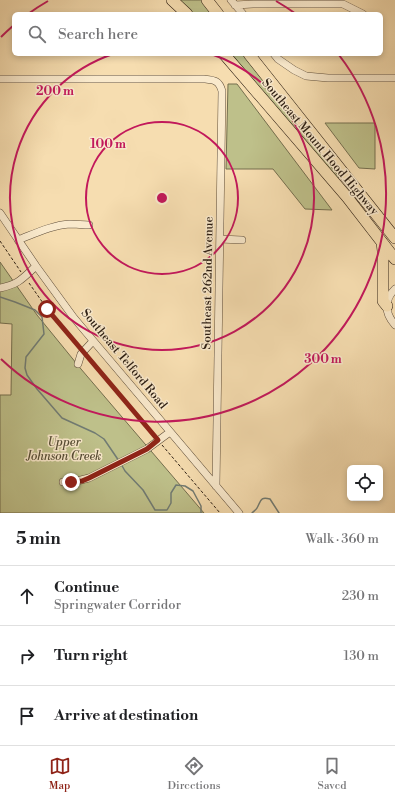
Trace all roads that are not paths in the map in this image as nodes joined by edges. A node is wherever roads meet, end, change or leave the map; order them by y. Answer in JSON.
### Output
{"nodes":[{"id":1,"x":172,"y":0,"type":"edge"},
{"id":2,"x":207,"y":0,"type":"edge"},
{"id":3,"x":233,"y":3,"type":"edge"},
{"id":4,"x":185,"y":12,"type":"edge"},
{"id":5,"x":216,"y":12,"type":"edge"},
{"id":6,"x":241,"y":12,"type":"edge"},
{"id":7,"x":359,"y":12,"type":"edge"},
{"id":8,"x":226,"y":56,"type":"edge"},
{"id":9,"x":251,"y":56,"type":"edge"},
{"id":10,"x":276,"y":56,"type":"edge"},
{"id":11,"x":395,"y":78,"type":"edge"},
{"id":12,"x":0,"y":79,"type":"edge"},
{"id":13,"x":347,"y":197,"type":"junction"},
{"id":14,"x":0,"y":213,"type":"edge"},
{"id":15,"x":89,"y":225,"type":"dead end"},
{"id":16,"x":395,"y":238,"type":"edge"},
{"id":17,"x":220,"y":239,"type":"junction"},
{"id":18,"x":18,"y":240,"type":"junction"},
{"id":19,"x":242,"y":240,"type":"dead end"},
{"id":20,"x":382,"y":242,"type":"junction"},
{"id":21,"x":395,"y":247,"type":"edge"},
{"id":22,"x":395,"y":259,"type":"edge"},
{"id":23,"x":36,"y":266,"type":"junction"},
{"id":24,"x":0,"y":282,"type":"edge"},
{"id":25,"x":12,"y":285,"type":"junction"},
{"id":26,"x":0,"y":288,"type":"edge"},
{"id":27,"x":395,"y":289,"type":"edge"},
{"id":28,"x":387,"y":306,"type":"junction"},
{"id":29,"x":395,"y":325,"type":"edge"},
{"id":30,"x":93,"y":341,"type":"junction"},
{"id":31,"x":78,"y":364,"type":"dead end"},
{"id":32,"x":170,"y":432,"type":"junction"},
{"id":33,"x":63,"y":482,"type":"dead end"},
{"id":34,"x":216,"y":486,"type":"junction"},
{"id":35,"x":239,"y":513,"type":"edge"}],
"edges":[{"from":1,"to":4,"type":"highway"},
{"from":2,"to":5,"type":"highway"},
{"from":3,"to":6,"type":"street"},
{"from":3,"to":7,"type":"street"},
{"from":8,"to":13,"type":"highway","name":"Southeast Mount Hood Highway"},
{"from":9,"to":16,"type":"highway","name":"Southeast Mount Hood Highway"},
{"from":10,"to":11,"type":"street"},
{"from":12,"to":17,"type":"street","name":"Southeast 262nd Avenue"},
{"from":13,"to":20,"type":"highway","name":"Southeast Mount Hood Highway"},
{"from":13,"to":21,"type":"highway"},
{"from":14,"to":18,"type":"street","name":"Southeast Telford Road"},
{"from":15,"to":18,"type":"street"},
{"from":17,"to":19,"type":"street"},
{"from":17,"to":34,"type":"street","name":"Southeast 262nd Avenue"},
{"from":18,"to":23,"type":"street","name":"Southeast Telford Road"},
{"from":20,"to":22,"type":"highway","name":"Southeast Mount Hood Highway"},
{"from":20,"to":28,"type":"highway"},
{"from":23,"to":25,"type":"street"},
{"from":23,"to":30,"type":"street","name":"Southeast Telford Road"},
{"from":24,"to":25,"type":"street"},
{"from":25,"to":26,"type":"street"},
{"from":27,"to":28,"type":"street"},
{"from":28,"to":29,"type":"street"},
{"from":30,"to":31,"type":"street"},
{"from":30,"to":32,"type":"street","name":"Southeast Telford Road"},
{"from":32,"to":33,"type":"street"},
{"from":32,"to":34,"type":"street","name":"Southeast Telford Road"},
{"from":34,"to":35,"type":"street","name":"Southeast Telford Road"}]}
